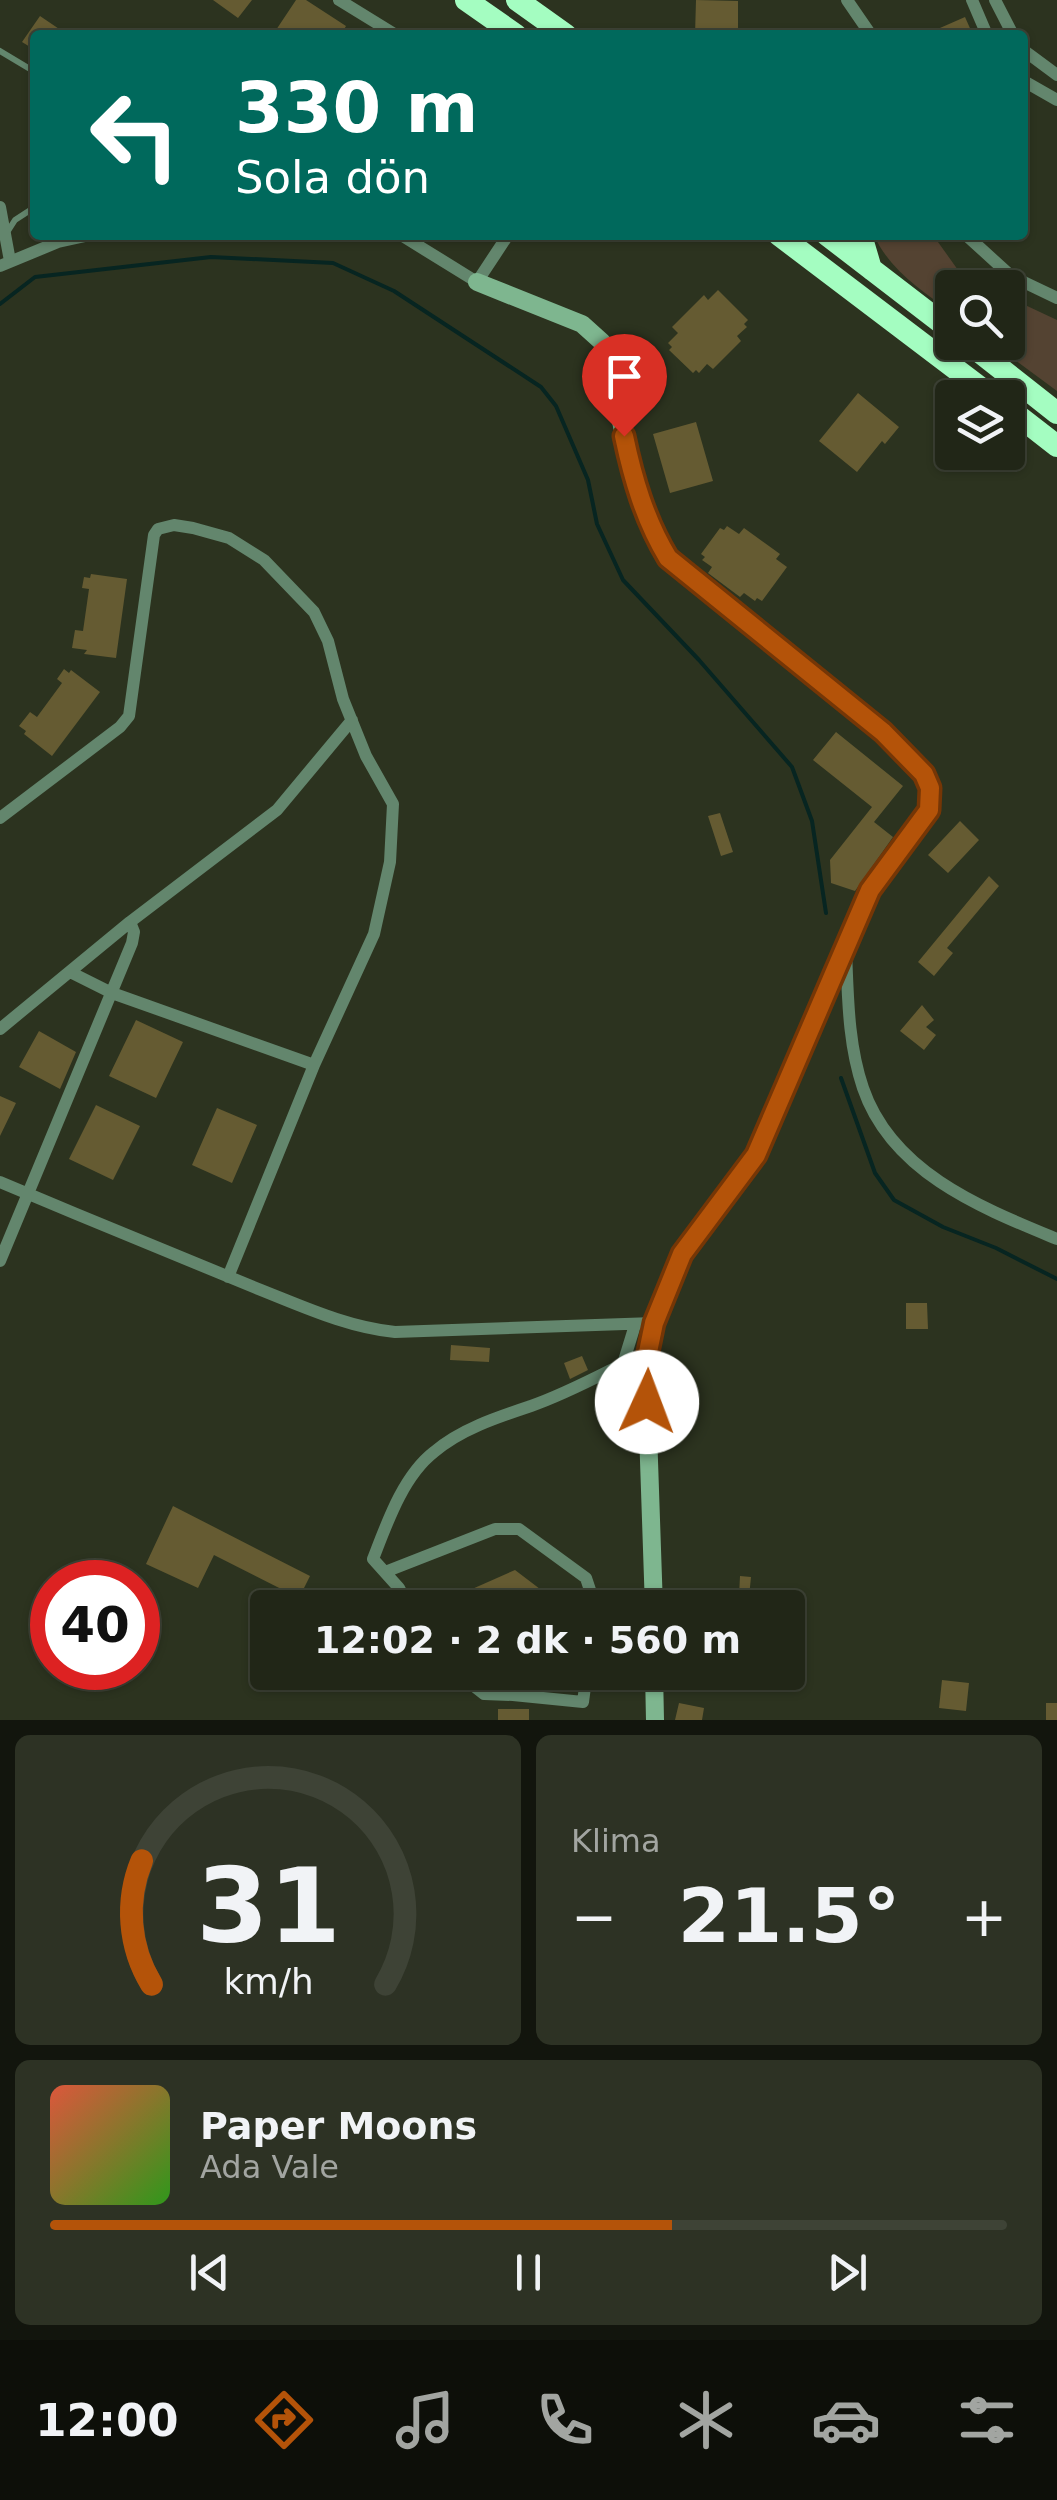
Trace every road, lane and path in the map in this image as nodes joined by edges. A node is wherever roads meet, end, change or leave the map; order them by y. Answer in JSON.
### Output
{"nodes":[{"id":1,"x":339,"y":0,"type":"edge"},
{"id":2,"x":466,"y":0,"type":"edge"},
{"id":3,"x":517,"y":0,"type":"edge"},
{"id":4,"x":847,"y":0,"type":"edge"},
{"id":5,"x":972,"y":0,"type":"edge"},
{"id":6,"x":995,"y":0,"type":"edge"},
{"id":7,"x":384,"y":30,"type":"edge"},
{"id":8,"x":509,"y":30,"type":"edge"},
{"id":9,"x":559,"y":30,"type":"edge"},
{"id":10,"x":868,"y":30,"type":"edge"},
{"id":11,"x":985,"y":30,"type":"edge"},
{"id":12,"x":1010,"y":30,"type":"edge"},
{"id":13,"x":0,"y":51,"type":"edge"},
{"id":14,"x":1028,"y":53,"type":"edge"},
{"id":15,"x":30,"y":69,"type":"edge"},
{"id":16,"x":1057,"y":75,"type":"edge"},
{"id":17,"x":1028,"y":83,"type":"edge"},
{"id":18,"x":1057,"y":100,"type":"edge"},
{"id":19,"x":0,"y":207,"type":"edge"},
{"id":20,"x":30,"y":210,"type":"edge"},
{"id":21,"x":5,"y":235,"type":"junction"},
{"id":22,"x":66,"y":240,"type":"edge"},
{"id":23,"x":409,"y":240,"type":"edge"},
{"id":24,"x":505,"y":240,"type":"edge"},
{"id":25,"x":786,"y":240,"type":"edge"},
{"id":26,"x":832,"y":240,"type":"edge"},
{"id":27,"x":862,"y":240,"type":"edge"},
{"id":28,"x":971,"y":240,"type":"edge"},
{"id":29,"x":5,"y":263,"type":"edge"},
{"id":30,"x":871,"y":270,"type":"junction"},
{"id":31,"x":477,"y":282,"type":"junction"},
{"id":32,"x":1057,"y":298,"type":"edge"},
{"id":33,"x":935,"y":318,"type":"edge"},
{"id":34,"x":990,"y":360,"type":"edge"},
{"id":35,"x":970,"y":380,"type":"edge"},
{"id":36,"x":1057,"y":413,"type":"edge"},
{"id":37,"x":1025,"y":421,"type":"edge"},
{"id":38,"x":1057,"y":446,"type":"edge"},
{"id":39,"x":352,"y":720,"type":"junction"},
{"id":40,"x":0,"y":818,"type":"edge"},
{"id":41,"x":130,"y":922,"type":"junction"},
{"id":42,"x":846,"y":944,"type":"junction"},
{"id":43,"x":70,"y":972,"type":"junction"},
{"id":44,"x":112,"y":993,"type":"junction"},
{"id":45,"x":0,"y":1029,"type":"edge"},
{"id":46,"x":314,"y":1065,"type":"junction"},
{"id":47,"x":0,"y":1182,"type":"edge"},
{"id":48,"x":29,"y":1194,"type":"junction"},
{"id":49,"x":1057,"y":1239,"type":"edge"},
{"id":50,"x":0,"y":1261,"type":"edge"},
{"id":51,"x":228,"y":1277,"type":"junction"},
{"id":52,"x":644,"y":1324,"type":"junction"},
{"id":53,"x":385,"y":1572,"type":"junction"},
{"id":54,"x":400,"y":1590,"type":"edge"},
{"id":55,"x":590,"y":1590,"type":"edge"},
{"id":56,"x":653,"y":1590,"type":"edge"},
{"id":57,"x":479,"y":1690,"type":"edge"},
{"id":58,"x":515,"y":1690,"type":"edge"},
{"id":59,"x":585,"y":1690,"type":"edge"},
{"id":60,"x":654,"y":1690,"type":"edge"},
{"id":61,"x":514,"y":1695,"type":"junction"},
{"id":62,"x":654,"y":1720,"type":"edge"}],
"edges":[{"from":1,"to":7,"type":"street"},
{"from":2,"to":8,"type":"highway"},
{"from":3,"to":9,"type":"highway"},
{"from":4,"to":10,"type":"street"},
{"from":5,"to":11,"type":"street"},
{"from":6,"to":12,"type":"street"},
{"from":13,"to":15,"type":"lane"},
{"from":14,"to":16,"type":"street"},
{"from":17,"to":18,"type":"street"},
{"from":19,"to":21,"type":"street"},
{"from":20,"to":21,"type":"lane"},
{"from":21,"to":29,"type":"street"},
{"from":22,"to":29,"type":"street"},
{"from":23,"to":31,"type":"street"},
{"from":24,"to":31,"type":"street"},
{"from":25,"to":35,"type":"highway"},
{"from":26,"to":30,"type":"highway"},
{"from":27,"to":30,"type":"highway"},
{"from":28,"to":32,"type":"street"},
{"from":30,"to":33,"type":"highway"},
{"from":31,"to":42,"type":"street"},
{"from":34,"to":36,"type":"highway"},
{"from":37,"to":38,"type":"highway"},
{"from":39,"to":40,"type":"street"},
{"from":39,"to":41,"type":"street"},
{"from":39,"to":46,"type":"street"},
{"from":41,"to":43,"type":"street"},
{"from":41,"to":44,"type":"street"},
{"from":42,"to":49,"type":"street"},
{"from":42,"to":52,"type":"street"},
{"from":43,"to":44,"type":"street"},
{"from":43,"to":45,"type":"street"},
{"from":44,"to":46,"type":"street"},
{"from":44,"to":48,"type":"street"},
{"from":46,"to":51,"type":"street"},
{"from":47,"to":48,"type":"street"},
{"from":48,"to":50,"type":"street"},
{"from":48,"to":51,"type":"street"},
{"from":51,"to":52,"type":"street"},
{"from":52,"to":53,"type":"street"},
{"from":52,"to":56,"type":"street"},
{"from":53,"to":54,"type":"street"},
{"from":53,"to":55,"type":"street"},
{"from":57,"to":61,"type":"street"},
{"from":58,"to":61,"type":"street"},
{"from":59,"to":61,"type":"street"},
{"from":60,"to":62,"type":"street"}]}
